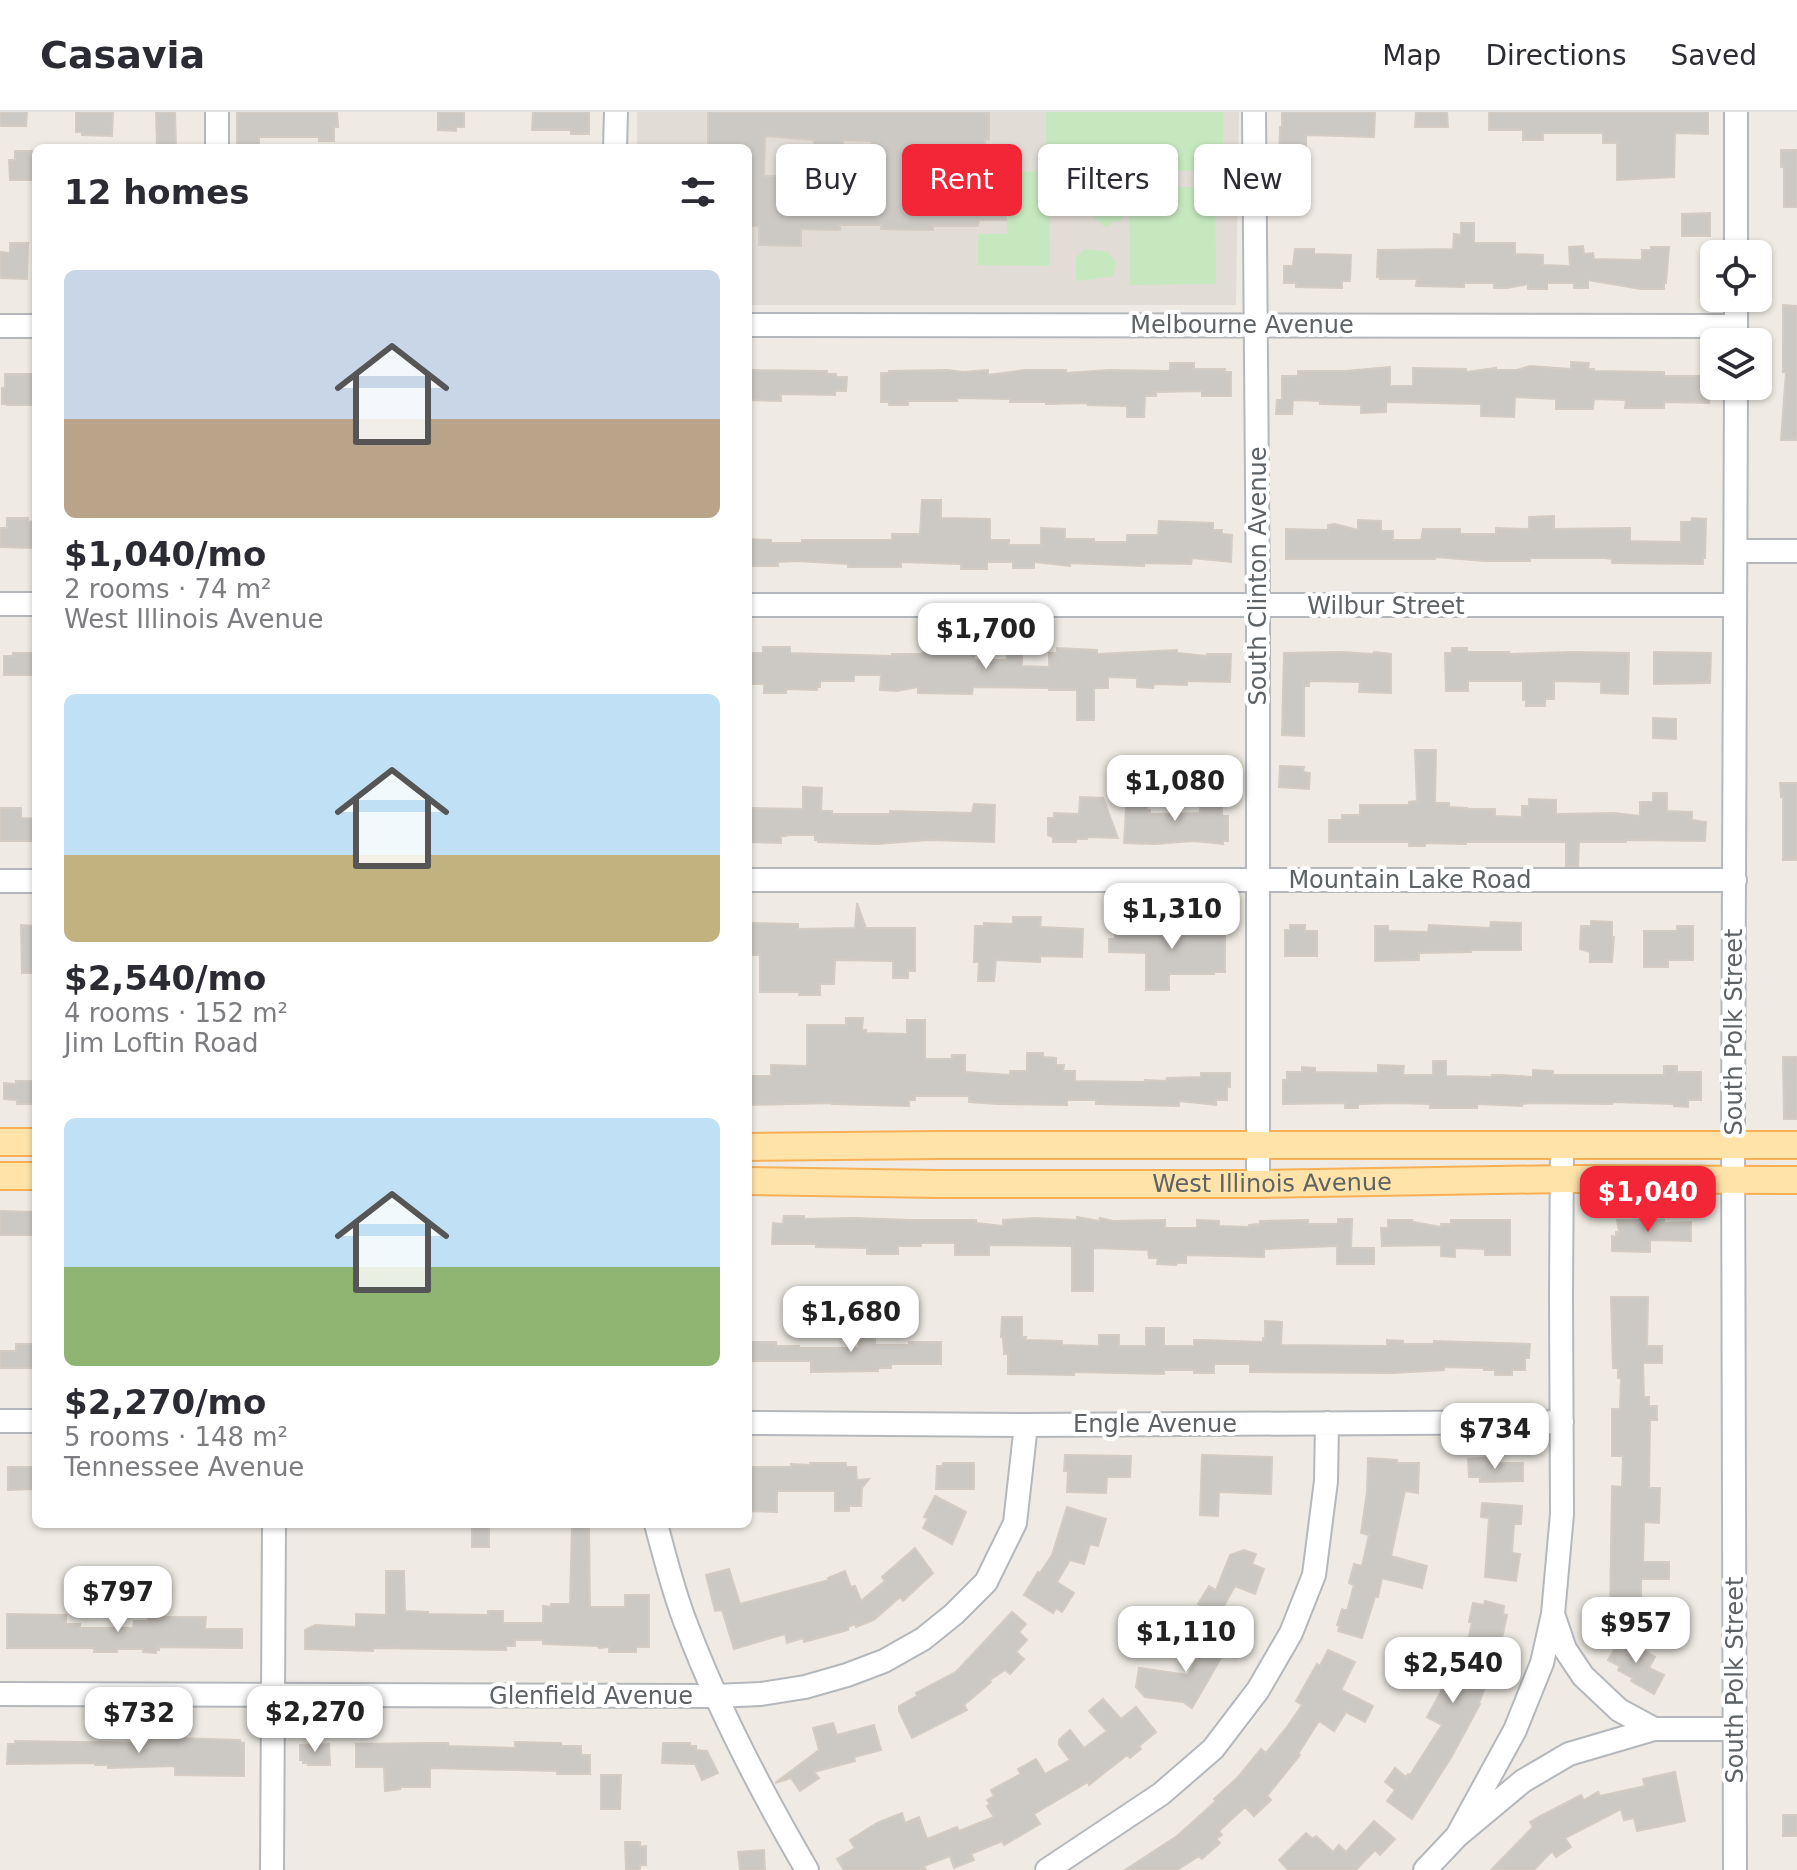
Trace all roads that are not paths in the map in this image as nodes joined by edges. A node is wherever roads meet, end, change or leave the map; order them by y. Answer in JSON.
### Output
{"nodes":[{"id":1,"x":217,"y":112,"type":"edge"},
{"id":2,"x":616,"y":112,"type":"edge"},
{"id":3,"x":1254,"y":112,"type":"edge"},
{"id":4,"x":1736,"y":112,"type":"edge"},
{"id":5,"x":217,"y":144,"type":"edge"},
{"id":6,"x":615,"y":144,"type":"edge"},
{"id":7,"x":1736,"y":240,"type":"edge"},
{"id":8,"x":752,"y":325,"type":"edge"},
{"id":9,"x":1257,"y":325,"type":"junction"},
{"id":10,"x":0,"y":326,"type":"edge"},
{"id":11,"x":32,"y":326,"type":"edge"},
{"id":12,"x":1700,"y":333,"type":"edge"},
{"id":13,"x":1736,"y":400,"type":"edge"},
{"id":14,"x":1737,"y":551,"type":"junction"},
{"id":15,"x":1797,"y":551,"type":"edge"},
{"id":16,"x":0,"y":604,"type":"edge"},
{"id":17,"x":32,"y":604,"type":"edge"},
{"id":18,"x":752,"y":605,"type":"edge"},
{"id":19,"x":1735,"y":605,"type":"junction"},
{"id":20,"x":1258,"y":606,"type":"junction"},
{"id":21,"x":752,"y":880,"type":"edge"},
{"id":22,"x":1259,"y":880,"type":"junction"},
{"id":23,"x":1735,"y":880,"type":"junction"},
{"id":24,"x":0,"y":881,"type":"edge"},
{"id":25,"x":32,"y":881,"type":"edge"},
{"id":26,"x":0,"y":1142,"type":"edge"},
{"id":27,"x":32,"y":1142,"type":"edge"},
{"id":28,"x":1734,"y":1144,"type":"junction"},
{"id":29,"x":939,"y":1145,"type":"junction"},
{"id":30,"x":1259,"y":1145,"type":"junction"},
{"id":31,"x":1562,"y":1145,"type":"junction"},
{"id":32,"x":1797,"y":1145,"type":"edge"},
{"id":33,"x":752,"y":1147,"type":"edge"},
{"id":34,"x":0,"y":1176,"type":"edge"},
{"id":35,"x":32,"y":1176,"type":"edge"},
{"id":36,"x":1563,"y":1179,"type":"junction"},
{"id":37,"x":1734,"y":1180,"type":"junction"},
{"id":38,"x":1797,"y":1180,"type":"edge"},
{"id":39,"x":752,"y":1181,"type":"edge"},
{"id":40,"x":938,"y":1184,"type":"junction"},
{"id":41,"x":1258,"y":1184,"type":"junction"},
{"id":42,"x":0,"y":1421,"type":"edge"},
{"id":43,"x":32,"y":1421,"type":"edge"},
{"id":44,"x":1562,"y":1422,"type":"junction"},
{"id":45,"x":752,"y":1423,"type":"edge"},
{"id":46,"x":1327,"y":1423,"type":"junction"},
{"id":47,"x":1026,"y":1425,"type":"junction"},
{"id":48,"x":274,"y":1528,"type":"edge"},
{"id":49,"x":657,"y":1528,"type":"edge"},
{"id":50,"x":1553,"y":1614,"type":"junction"},
{"id":51,"x":0,"y":1694,"type":"edge"},
{"id":52,"x":273,"y":1695,"type":"junction"},
{"id":53,"x":715,"y":1696,"type":"junction"},
{"id":54,"x":1654,"y":1729,"type":"junction"},
{"id":55,"x":1735,"y":1729,"type":"junction"},
{"id":56,"x":1457,"y":1836,"type":"junction"},
{"id":57,"x":272,"y":1870,"type":"edge"},
{"id":58,"x":807,"y":1870,"type":"edge"},
{"id":59,"x":1047,"y":1870,"type":"edge"},
{"id":60,"x":1425,"y":1870,"type":"edge"},
{"id":61,"x":1735,"y":1870,"type":"edge"}],
"edges":[{"from":1,"to":5,"type":"street"},
{"from":2,"to":6,"type":"street"},
{"from":3,"to":9,"type":"street","name":"South Clinton Avenue"},
{"from":4,"to":7,"type":"street"},
{"from":8,"to":9,"type":"street","name":"Melbourne Avenue"},
{"from":9,"to":12,"type":"street","name":"Melbourne Avenue"},
{"from":9,"to":20,"type":"street","name":"South Clinton Avenue"},
{"from":10,"to":11,"type":"street"},
{"from":13,"to":14,"type":"street","name":"South Polk Street"},
{"from":14,"to":15,"type":"street"},
{"from":14,"to":19,"type":"street","name":"South Polk Street"},
{"from":16,"to":17,"type":"street"},
{"from":18,"to":20,"type":"street","name":"Wilbur Street"},
{"from":19,"to":20,"type":"street","name":"Wilbur Street"},
{"from":19,"to":23,"type":"street","name":"South Polk Street"},
{"from":20,"to":22,"type":"street","name":"South Clinton Avenue"},
{"from":21,"to":22,"type":"street","name":"Mountain Lake Road"},
{"from":22,"to":23,"type":"street","name":"Mountain Lake Road"},
{"from":22,"to":30,"type":"street","name":"South Clinton Avenue"},
{"from":23,"to":28,"type":"street","name":"South Polk Street"},
{"from":24,"to":25,"type":"street"},
{"from":26,"to":27,"type":"main road"},
{"from":28,"to":31,"type":"main road","name":"West Illinois Avenue"},
{"from":28,"to":32,"type":"main road","name":"West Illinois Avenue"},
{"from":28,"to":37,"type":"street","name":"South Polk Street"},
{"from":29,"to":30,"type":"main road","name":"West Illinois Avenue"},
{"from":29,"to":33,"type":"main road","name":"West Illinois Avenue"},
{"from":29,"to":40,"type":"main road"},
{"from":30,"to":31,"type":"main road","name":"West Illinois Avenue"},
{"from":30,"to":41,"type":"street","name":"South Clinton Avenue"},
{"from":31,"to":36,"type":"street"},
{"from":34,"to":35,"type":"main road"},
{"from":36,"to":37,"type":"main road","name":"West Illinois Avenue"},
{"from":36,"to":41,"type":"main road","name":"West Illinois Avenue"},
{"from":36,"to":44,"type":"street"},
{"from":37,"to":38,"type":"main road","name":"West Illinois Avenue"},
{"from":37,"to":55,"type":"street","name":"South Polk Street"},
{"from":39,"to":40,"type":"main road","name":"West Illinois Avenue"},
{"from":40,"to":41,"type":"main road","name":"West Illinois Avenue"},
{"from":42,"to":43,"type":"street"},
{"from":44,"to":46,"type":"street","name":"Engle Avenue"},
{"from":44,"to":50,"type":"street"},
{"from":45,"to":47,"type":"street","name":"Engle Avenue"},
{"from":46,"to":47,"type":"street","name":"Engle Avenue"},
{"from":46,"to":59,"type":"street"},
{"from":47,"to":53,"type":"street","name":"Glenfield Avenue"},
{"from":48,"to":52,"type":"street"},
{"from":49,"to":53,"type":"street"},
{"from":50,"to":54,"type":"street"},
{"from":50,"to":56,"type":"street"},
{"from":51,"to":52,"type":"street","name":"Glenfield Avenue"},
{"from":52,"to":53,"type":"street","name":"Glenfield Avenue"},
{"from":52,"to":57,"type":"street"},
{"from":53,"to":58,"type":"street"},
{"from":54,"to":55,"type":"street"},
{"from":54,"to":56,"type":"street"},
{"from":55,"to":61,"type":"street","name":"South Polk Street"},
{"from":56,"to":60,"type":"street"}]}
